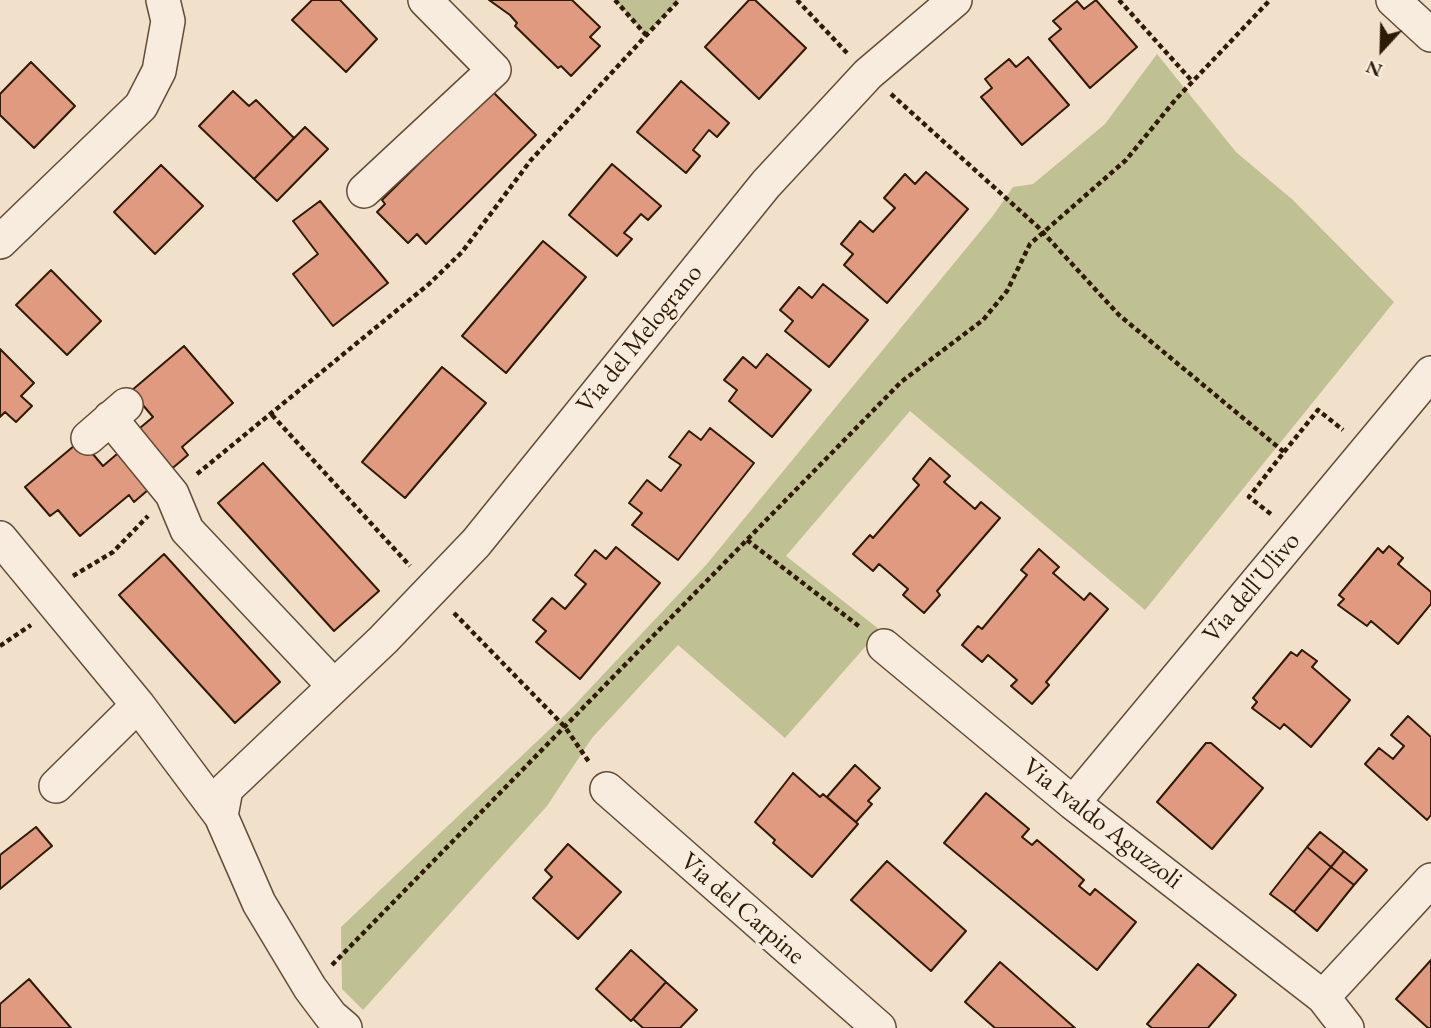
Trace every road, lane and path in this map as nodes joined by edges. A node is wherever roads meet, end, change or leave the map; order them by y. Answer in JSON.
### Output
{"nodes":[{"id":1,"x":146,"y":0,"type":"edge"},
{"id":2,"x":163,"y":0,"type":"edge"},
{"id":3,"x":425,"y":0,"type":"edge"},
{"id":4,"x":615,"y":0,"type":"edge"},
{"id":5,"x":679,"y":0,"type":"edge"},
{"id":6,"x":797,"y":0,"type":"edge"},
{"id":7,"x":955,"y":0,"type":"edge"},
{"id":8,"x":1119,"y":0,"type":"edge"},
{"id":9,"x":1270,"y":0,"type":"edge"},
{"id":10,"x":1393,"y":0,"type":"edge"},
{"id":11,"x":646,"y":35,"type":"junction"},
{"id":12,"x":1431,"y":35,"type":"edge"},
{"id":13,"x":164,"y":36,"type":"junction"},
{"id":14,"x":868,"y":74,"type":"junction"},
{"id":15,"x":1192,"y":81,"type":"junction"},
{"id":16,"x":364,"y":191,"type":"dead end"},
{"id":17,"x":1042,"y":233,"type":"junction"},
{"id":18,"x":0,"y":242,"type":"edge"},
{"id":19,"x":1431,"y":373,"type":"edge"},
{"id":20,"x":109,"y":420,"type":"dead end"},
{"id":21,"x":172,"y":494,"type":"junction"},
{"id":22,"x":1297,"y":535,"type":"junction"},
{"id":23,"x":0,"y":538,"type":"edge"},
{"id":24,"x":747,"y":540,"type":"junction"},
{"id":25,"x":46,"y":593,"type":"junction"},
{"id":26,"x":0,"y":646,"type":"edge"},
{"id":27,"x":884,"y":646,"type":"joint"},
{"id":28,"x":333,"y":685,"type":"junction"},
{"id":29,"x":138,"y":705,"type":"junction"},
{"id":30,"x":565,"y":727,"type":"junction"},
{"id":31,"x":56,"y":786,"type":"dead end"},
{"id":32,"x":607,"y":789,"type":"joint"},
{"id":33,"x":1073,"y":803,"type":"junction"},
{"id":34,"x":221,"y":816,"type":"junction"},
{"id":35,"x":1431,"y":880,"type":"edge"},
{"id":36,"x":310,"y":988,"type":"junction"},
{"id":37,"x":1323,"y":997,"type":"junction"},
{"id":38,"x":345,"y":1028,"type":"edge"},
{"id":39,"x":879,"y":1028,"type":"edge"},
{"id":40,"x":1347,"y":1028,"type":"edge"}],
"edges":[{"from":1,"to":13,"type":"street"},
{"from":2,"to":13,"type":"street"},
{"from":3,"to":16,"type":"street"},
{"from":4,"to":11,"type":"path"},
{"from":5,"to":11,"type":"path"},
{"from":6,"to":14,"type":"path"},
{"from":7,"to":14,"type":"street","name":"Via del Melograno"},
{"from":8,"to":15,"type":"path"},
{"from":9,"to":15,"type":"path"},
{"from":10,"to":12,"type":"street"},
{"from":11,"to":21,"type":"path"},
{"from":13,"to":18,"type":"street"},
{"from":14,"to":17,"type":"path"},
{"from":14,"to":28,"type":"street","name":"Via del Melograno"},
{"from":15,"to":17,"type":"path"},
{"from":17,"to":22,"type":"path"},
{"from":17,"to":24,"type":"path"},
{"from":19,"to":22,"type":"street","name":"Via dell'Ulivo"},
{"from":20,"to":21,"type":"street"},
{"from":21,"to":25,"type":"path"},
{"from":21,"to":28,"type":"street"},
{"from":22,"to":33,"type":"street","name":"Via dell'Ulivo"},
{"from":23,"to":25,"type":"street"},
{"from":24,"to":27,"type":"path"},
{"from":24,"to":30,"type":"path"},
{"from":25,"to":26,"type":"path"},
{"from":25,"to":29,"type":"street"},
{"from":27,"to":33,"type":"street","name":"Via Ivaldo Aguzzoli"},
{"from":28,"to":34,"type":"street","name":"Via del Melograno"},
{"from":29,"to":31,"type":"street"},
{"from":29,"to":34,"type":"street"},
{"from":30,"to":32,"type":"path"},
{"from":30,"to":36,"type":"path"},
{"from":32,"to":39,"type":"street","name":"Via del Carpine"},
{"from":33,"to":37,"type":"street","name":"Via Ivaldo Aguzzoli"},
{"from":34,"to":36,"type":"street"},
{"from":35,"to":37,"type":"street"},
{"from":36,"to":38,"type":"street"},
{"from":37,"to":40,"type":"street","name":"Via Ivaldo Aguzzoli"}]}
